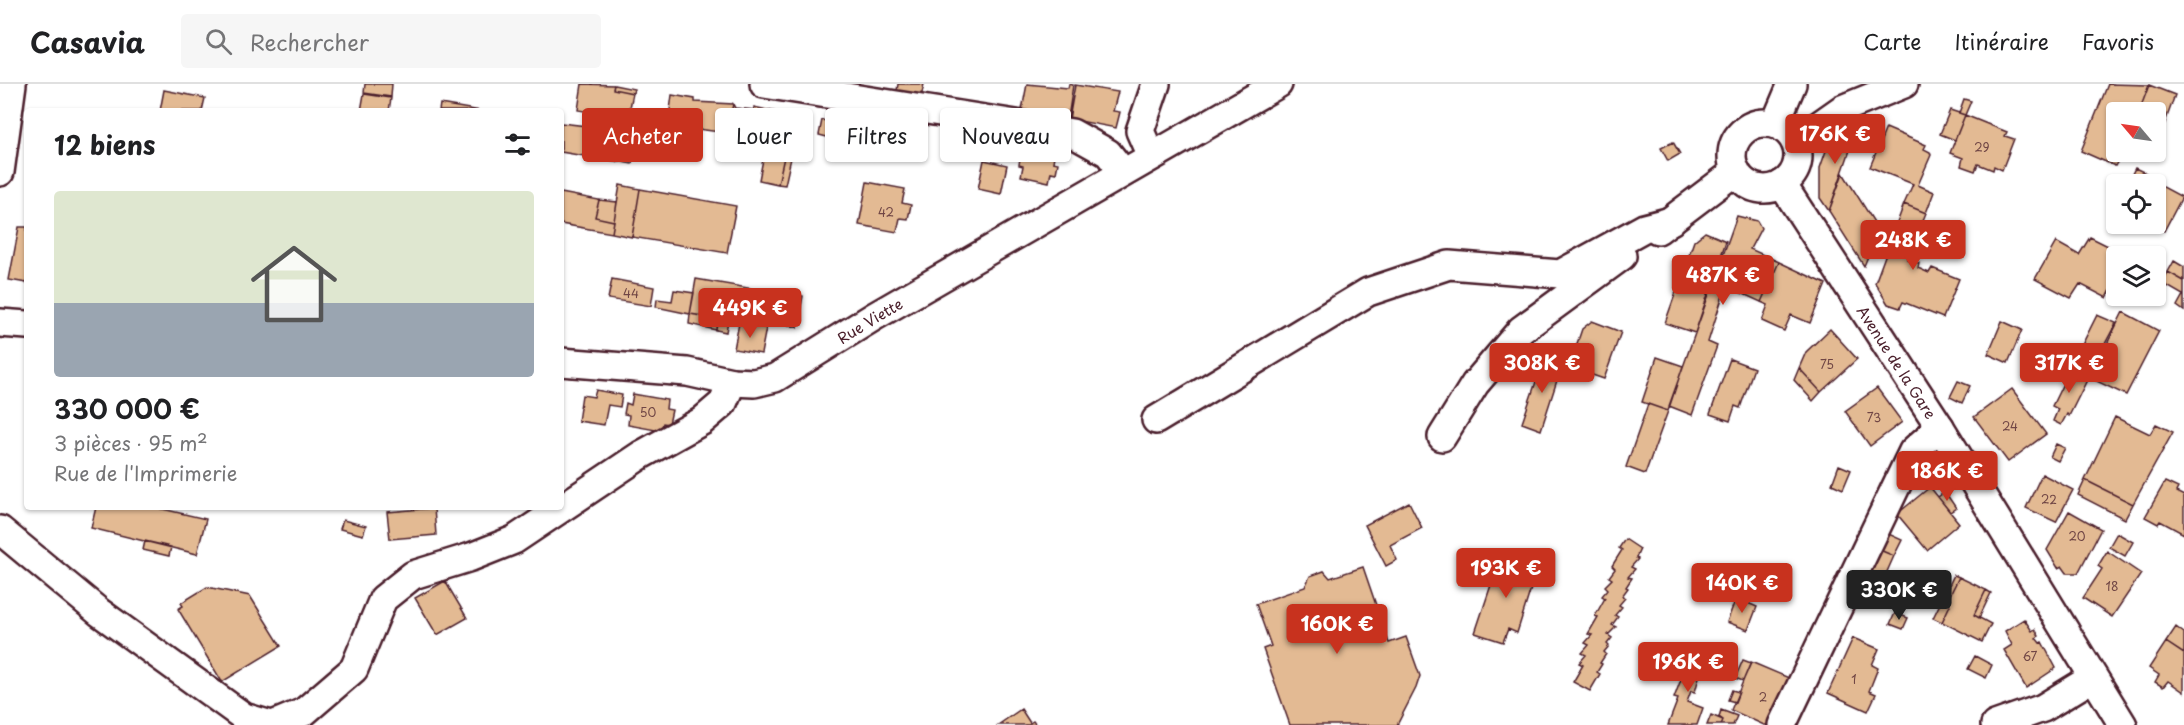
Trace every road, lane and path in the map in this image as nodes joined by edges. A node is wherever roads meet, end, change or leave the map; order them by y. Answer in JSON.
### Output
{"nodes":[{"id":1,"x":12,"y":84,"type":"edge"},
{"id":2,"x":764,"y":84,"type":"edge"},
{"id":3,"x":1156,"y":84,"type":"edge"},
{"id":4,"x":1278,"y":84,"type":"edge"},
{"id":5,"x":1792,"y":84,"type":"edge"},
{"id":6,"x":1904,"y":84,"type":"edge"},
{"id":7,"x":1856,"y":92,"type":"edge"},
{"id":8,"x":1775,"y":124,"type":"junction"},
{"id":9,"x":1796,"y":142,"type":"junction"},
{"id":10,"x":1151,"y":156,"type":"junction"},
{"id":11,"x":1736,"y":171,"type":"junction"},
{"id":12,"x":0,"y":172,"type":"edge"},
{"id":13,"x":1123,"y":172,"type":"junction"},
{"id":14,"x":1782,"y":184,"type":"junction"},
{"id":15,"x":1671,"y":221,"type":"junction"},
{"id":16,"x":0,"y":323,"type":"edge"},
{"id":17,"x":24,"y":325,"type":"edge"},
{"id":18,"x":564,"y":362,"type":"edge"},
{"id":19,"x":732,"y":382,"type":"junction"},
{"id":20,"x":1156,"y":420,"type":"dead end"},
{"id":21,"x":1940,"y":428,"type":"junction"},
{"id":22,"x":1442,"y":437,"type":"dead end"},
{"id":23,"x":564,"y":507,"type":"edge"},
{"id":24,"x":559,"y":510,"type":"edge"},
{"id":25,"x":0,"y":530,"type":"edge"},
{"id":26,"x":2092,"y":678,"type":"junction"},
{"id":27,"x":272,"y":725,"type":"edge"},
{"id":28,"x":1782,"y":725,"type":"edge"},
{"id":29,"x":1995,"y":725,"type":"edge"},
{"id":30,"x":2123,"y":725,"type":"edge"}],
"edges":[{"from":1,"to":12,"type":"street"},
{"from":2,"to":13,"type":"street"},
{"from":3,"to":10,"type":"street"},
{"from":4,"to":10,"type":"street","name":"Rue Viette"},
{"from":5,"to":8,"type":"street"},
{"from":6,"to":7,"type":"street"},
{"from":7,"to":9,"type":"street"},
{"from":8,"to":9,"type":"street"},
{"from":8,"to":11,"type":"street"},
{"from":9,"to":14,"type":"street"},
{"from":10,"to":13,"type":"street","name":"Rue Viette"},
{"from":11,"to":14,"type":"street"},
{"from":11,"to":15,"type":"street"},
{"from":13,"to":19,"type":"street","name":"Rue Viette"},
{"from":14,"to":21,"type":"street","name":"Avenue de la Gare"},
{"from":15,"to":20,"type":"street"},
{"from":15,"to":22,"type":"street"},
{"from":16,"to":17,"type":"street"},
{"from":18,"to":19,"type":"street","name":"Rue Viette"},
{"from":19,"to":23,"type":"street"},
{"from":21,"to":26,"type":"street","name":"Avenue de la Gare"},
{"from":21,"to":28,"type":"street"},
{"from":24,"to":27,"type":"street"},
{"from":25,"to":27,"type":"street"},
{"from":26,"to":29,"type":"street"},
{"from":26,"to":30,"type":"street","name":"Avenue de la Gare"}]}
